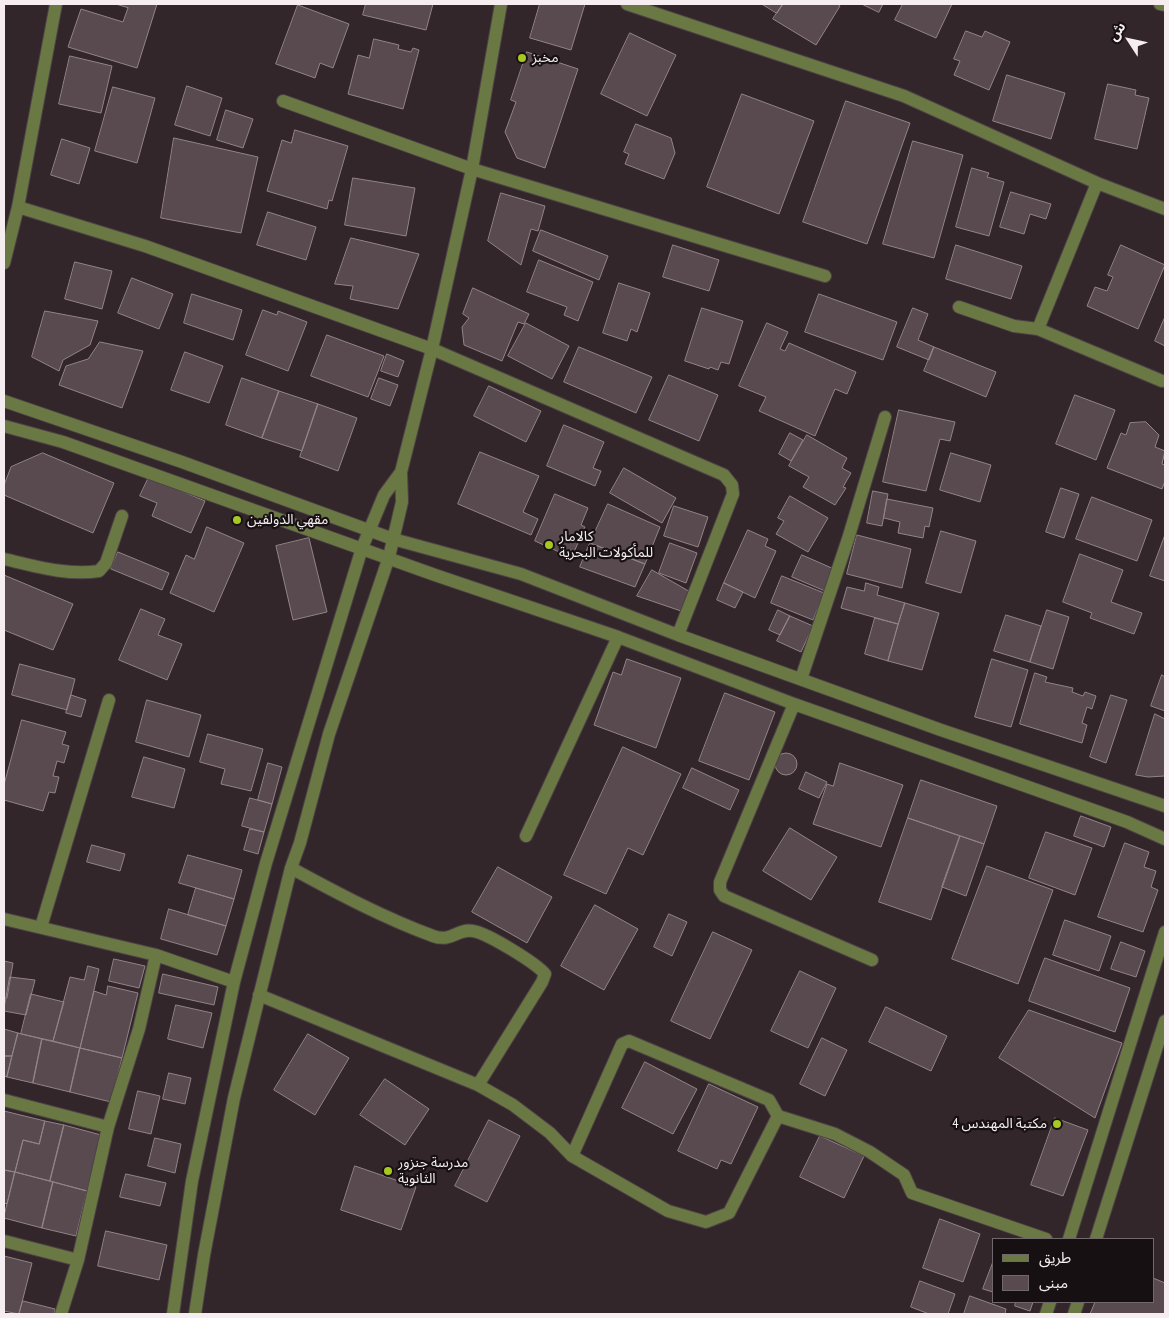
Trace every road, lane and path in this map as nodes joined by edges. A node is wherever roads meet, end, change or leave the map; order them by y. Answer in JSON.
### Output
{"nodes":[{"id":1,"x":56,"y":4,"type":"edge"},
{"id":2,"x":500,"y":4,"type":"edge"},
{"id":3,"x":627,"y":4,"type":"edge"},
{"id":4,"x":1160,"y":4,"type":"edge"},
{"id":5,"x":1165,"y":5,"type":"edge"},
{"id":6,"x":283,"y":101,"type":"dead end"},
{"id":7,"x":472,"y":169,"type":"junction"},
{"id":8,"x":1097,"y":183,"type":"junction"},
{"id":9,"x":18,"y":207,"type":"junction"},
{"id":10,"x":1165,"y":209,"type":"edge"},
{"id":11,"x":4,"y":263,"type":"edge"},
{"id":12,"x":825,"y":276,"type":"dead end"},
{"id":13,"x":959,"y":307,"type":"dead end"},
{"id":14,"x":1038,"y":329,"type":"junction"},
{"id":15,"x":432,"y":349,"type":"junction"},
{"id":16,"x":1162,"y":382,"type":"dead end"},
{"id":17,"x":4,"y":401,"type":"edge"},
{"id":18,"x":885,"y":417,"type":"dead end"},
{"id":19,"x":4,"y":426,"type":"edge"},
{"id":20,"x":402,"y":472,"type":"junction"},
{"id":21,"x":122,"y":516,"type":"dead end"},
{"id":22,"x":369,"y":529,"type":"junction"},
{"id":23,"x":393,"y":539,"type":"junction"},
{"id":24,"x":362,"y":548,"type":"junction"},
{"id":25,"x":389,"y":557,"type":"junction"},
{"id":26,"x":4,"y":559,"type":"edge"},
{"id":27,"x":678,"y":635,"type":"junction"},
{"id":28,"x":618,"y":637,"type":"junction"},
{"id":29,"x":801,"y":678,"type":"junction"},
{"id":30,"x":109,"y":700,"type":"dead end"},
{"id":31,"x":794,"y":704,"type":"junction"},
{"id":32,"x":1165,"y":806,"type":"edge"},
{"id":33,"x":526,"y":836,"type":"dead end"},
{"id":34,"x":1165,"y":839,"type":"edge"},
{"id":35,"x":291,"y":868,"type":"junction"},
{"id":36,"x":4,"y":919,"type":"edge"},
{"id":37,"x":42,"y":927,"type":"junction"},
{"id":38,"x":1165,"y":932,"type":"edge"},
{"id":39,"x":156,"y":956,"type":"junction"},
{"id":40,"x":872,"y":960,"type":"dead end"},
{"id":41,"x":234,"y":982,"type":"junction"},
{"id":42,"x":259,"y":995,"type":"junction"},
{"id":43,"x":1165,"y":1021,"type":"edge"},
{"id":44,"x":1159,"y":1057,"type":"edge"},
{"id":45,"x":478,"y":1085,"type":"junction"},
{"id":46,"x":4,"y":1100,"type":"edge"},
{"id":47,"x":778,"y":1116,"type":"junction"},
{"id":48,"x":108,"y":1127,"type":"junction"},
{"id":49,"x":572,"y":1156,"type":"junction"},
{"id":50,"x":1043,"y":1238,"type":"edge"},
{"id":51,"x":1069,"y":1238,"type":"edge"},
{"id":52,"x":1096,"y":1238,"type":"edge"},
{"id":53,"x":4,"y":1241,"type":"edge"},
{"id":54,"x":78,"y":1260,"type":"junction"},
{"id":55,"x":61,"y":1314,"type":"edge"},
{"id":56,"x":173,"y":1314,"type":"edge"},
{"id":57,"x":195,"y":1314,"type":"edge"}],
"edges":[{"from":1,"to":9,"type":"street"},
{"from":2,"to":7,"type":"street"},
{"from":3,"to":8,"type":"street"},
{"from":4,"to":5,"type":"street"},
{"from":6,"to":7,"type":"street"},
{"from":7,"to":12,"type":"street"},
{"from":7,"to":15,"type":"street"},
{"from":8,"to":10,"type":"street"},
{"from":8,"to":14,"type":"street"},
{"from":9,"to":11,"type":"street"},
{"from":9,"to":15,"type":"street"},
{"from":13,"to":14,"type":"street"},
{"from":14,"to":16,"type":"street"},
{"from":15,"to":20,"type":"street"},
{"from":15,"to":27,"type":"street"},
{"from":17,"to":22,"type":"street"},
{"from":18,"to":29,"type":"street"},
{"from":19,"to":24,"type":"street"},
{"from":20,"to":22,"type":"street"},
{"from":20,"to":23,"type":"street"},
{"from":21,"to":26,"type":"street"},
{"from":22,"to":23,"type":"street"},
{"from":22,"to":24,"type":"street"},
{"from":23,"to":25,"type":"street"},
{"from":23,"to":27,"type":"street"},
{"from":24,"to":25,"type":"street"},
{"from":24,"to":41,"type":"street"},
{"from":25,"to":28,"type":"street"},
{"from":25,"to":35,"type":"street"},
{"from":27,"to":29,"type":"street"},
{"from":28,"to":31,"type":"street"},
{"from":28,"to":33,"type":"street"},
{"from":29,"to":32,"type":"street"},
{"from":30,"to":37,"type":"street"},
{"from":31,"to":34,"type":"street"},
{"from":31,"to":40,"type":"street"},
{"from":35,"to":42,"type":"street"},
{"from":35,"to":45,"type":"street"},
{"from":36,"to":37,"type":"street"},
{"from":37,"to":39,"type":"street"},
{"from":38,"to":51,"type":"street"},
{"from":39,"to":41,"type":"street"},
{"from":39,"to":48,"type":"street"},
{"from":41,"to":56,"type":"street"},
{"from":42,"to":45,"type":"street"},
{"from":42,"to":57,"type":"street"},
{"from":43,"to":44,"type":"street"},
{"from":44,"to":52,"type":"street"},
{"from":45,"to":49,"type":"street"},
{"from":46,"to":48,"type":"street"},
{"from":47,"to":49,"type":"street"},
{"from":47,"to":49,"type":"street"},
{"from":47,"to":50,"type":"street"},
{"from":48,"to":54,"type":"street"},
{"from":53,"to":54,"type":"street"},
{"from":54,"to":55,"type":"street"}]}
